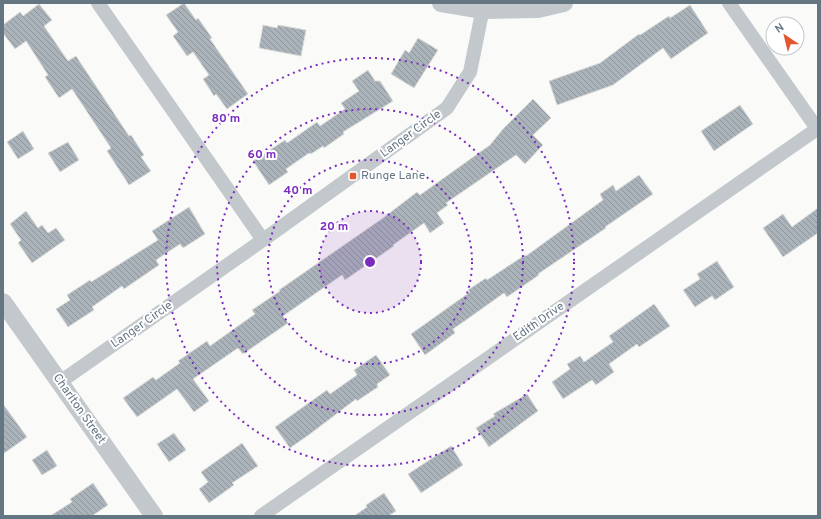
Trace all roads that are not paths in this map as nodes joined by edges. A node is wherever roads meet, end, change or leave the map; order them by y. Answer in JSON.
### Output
{"nodes":[{"id":1,"x":98,"y":3,"type":"edge"},
{"id":2,"x":441,"y":3,"type":"edge"},
{"id":3,"x":564,"y":3,"type":"edge"},
{"id":4,"x":729,"y":3,"type":"edge"},
{"id":5,"x":483,"y":7,"type":"edge"},
{"id":6,"x":817,"y":129,"type":"edge"},
{"id":7,"x":263,"y":240,"type":"junction"},
{"id":8,"x":3,"y":302,"type":"edge"},
{"id":9,"x":60,"y":382,"type":"junction"},
{"id":10,"x":154,"y":516,"type":"edge"},
{"id":11,"x":261,"y":516,"type":"edge"}],
"edges":[{"from":1,"to":7,"type":"street"},
{"from":2,"to":5,"type":"street"},
{"from":3,"to":5,"type":"street"},
{"from":4,"to":6,"type":"street"},
{"from":5,"to":7,"type":"street","name":"Langer Circle"},
{"from":6,"to":11,"type":"street","name":"Edith Drive"},
{"from":7,"to":9,"type":"street","name":"Langer Circle"},
{"from":8,"to":9,"type":"street","name":"Charlton Street"},
{"from":9,"to":10,"type":"street","name":"Charlton Street"}]}
